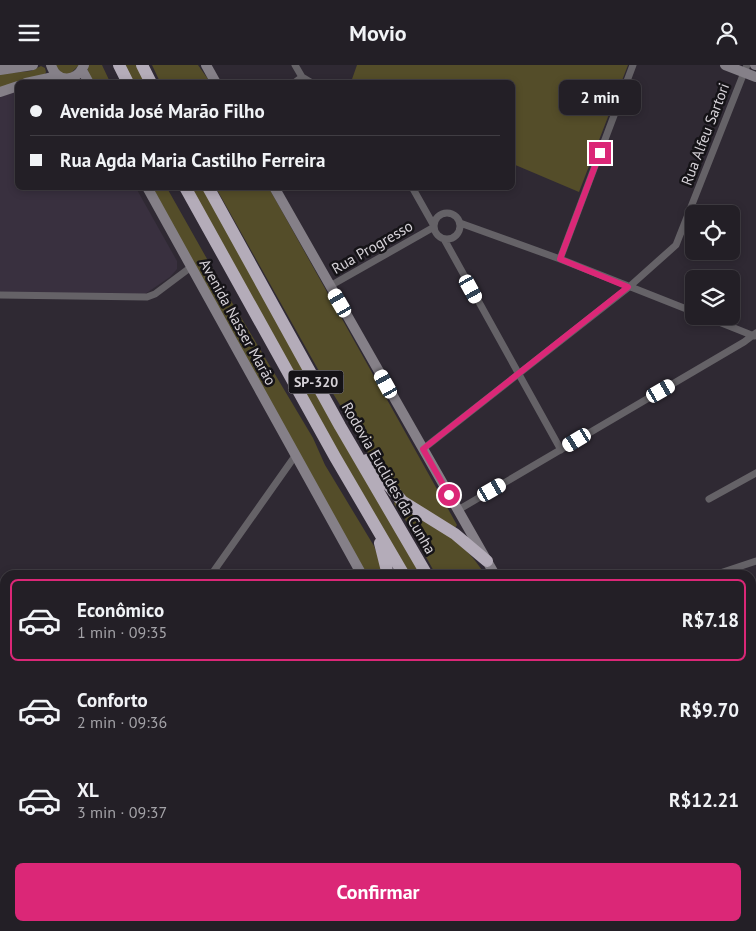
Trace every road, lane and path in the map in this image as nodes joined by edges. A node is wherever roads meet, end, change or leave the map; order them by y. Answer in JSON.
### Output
{"nodes":[{"id":1,"x":33,"y":65,"type":"edge"},
{"id":2,"x":51,"y":65,"type":"edge"},
{"id":3,"x":119,"y":65,"type":"edge"},
{"id":4,"x":142,"y":65,"type":"edge"},
{"id":5,"x":206,"y":65,"type":"edge"},
{"id":6,"x":295,"y":65,"type":"edge"},
{"id":7,"x":633,"y":65,"type":"edge"},
{"id":8,"x":725,"y":65,"type":"edge"},
{"id":9,"x":83,"y":67,"type":"edge"},
{"id":10,"x":746,"y":69,"type":"edge"},
{"id":11,"x":0,"y":70,"type":"edge"},
{"id":12,"x":58,"y":76,"type":"junction"},
{"id":13,"x":302,"y":77,"type":"junction"},
{"id":14,"x":756,"y":77,"type":"edge"},
{"id":15,"x":40,"y":80,"type":"edge"},
{"id":16,"x":88,"y":80,"type":"edge"},
{"id":17,"x":126,"y":80,"type":"edge"},
{"id":18,"x":150,"y":80,"type":"edge"},
{"id":19,"x":214,"y":80,"type":"edge"},
{"id":20,"x":298,"y":80,"type":"edge"},
{"id":21,"x":307,"y":80,"type":"edge"},
{"id":22,"x":15,"y":87,"type":"edge"},
{"id":23,"x":0,"y":92,"type":"edge"},
{"id":24,"x":149,"y":190,"type":"edge"},
{"id":25,"x":187,"y":190,"type":"edge"},
{"id":26,"x":210,"y":190,"type":"edge"},
{"id":27,"x":276,"y":190,"type":"edge"},
{"id":28,"x":414,"y":190,"type":"edge"},
{"id":29,"x":460,"y":223,"type":"junction"},
{"id":30,"x":468,"y":227,"type":"junction"},
{"id":31,"x":433,"y":229,"type":"junction"},
{"id":32,"x":459,"y":232,"type":"junction"},
{"id":33,"x":444,"y":239,"type":"junction"},
{"id":34,"x":560,"y":259,"type":"junction"},
{"id":35,"x":191,"y":267,"type":"junction"},
{"id":36,"x":330,"y":286,"type":"junction"},
{"id":37,"x":628,"y":287,"type":"junction"},
{"id":38,"x":0,"y":295,"type":"edge"},
{"id":39,"x":685,"y":309,"type":"edge"},
{"id":40,"x":728,"y":325,"type":"edge"},
{"id":41,"x":755,"y":335,"type":"edge"},
{"id":42,"x":518,"y":373,"type":"junction"},
{"id":43,"x":340,"y":427,"type":"junction"},
{"id":44,"x":423,"y":449,"type":"junction"},
{"id":45,"x":561,"y":450,"type":"junction"},
{"id":46,"x":295,"y":455,"type":"junction"},
{"id":47,"x":756,"y":473,"type":"edge"},
{"id":48,"x":709,"y":499,"type":"dead end"},
{"id":49,"x":458,"y":510,"type":"junction"},
{"id":50,"x":376,"y":528,"type":"junction"},
{"id":51,"x":487,"y":561,"type":"junction"},
{"id":52,"x":756,"y":561,"type":"edge"},
{"id":53,"x":214,"y":570,"type":"edge"},
{"id":54,"x":359,"y":570,"type":"edge"},
{"id":55,"x":387,"y":570,"type":"edge"},
{"id":56,"x":401,"y":570,"type":"edge"},
{"id":57,"x":424,"y":570,"type":"edge"},
{"id":58,"x":492,"y":570,"type":"edge"},
{"id":59,"x":729,"y":570,"type":"edge"}],
"edges":[{"from":1,"to":11,"type":"main road"},
{"from":2,"to":12,"type":"main road"},
{"from":3,"to":17,"type":"highway"},
{"from":4,"to":18,"type":"highway"},
{"from":5,"to":19,"type":"main road"},
{"from":6,"to":13,"type":"street"},
{"from":7,"to":34,"type":"street"},
{"from":8,"to":10,"type":"main road"},
{"from":9,"to":12,"type":"main road"},
{"from":9,"to":16,"type":"main road"},
{"from":10,"to":14,"type":"main road"},
{"from":10,"to":37,"type":"street","name":"Rua Alfeu Sartori"},
{"from":12,"to":15,"type":"main road"},
{"from":13,"to":20,"type":"street"},
{"from":13,"to":21,"type":"street"},
{"from":22,"to":23,"type":"main road"},
{"from":24,"to":35,"type":"main road","name":"Avenida Nasser Marão"},
{"from":25,"to":50,"type":"highway","number":"SP-320"},
{"from":26,"to":43,"type":"highway","name":"Rodovia Euclides da Cunha","number":"SP-320"},
{"from":27,"to":36,"type":"main road"},
{"from":28,"to":31,"type":"street"},
{"from":29,"to":30,"type":"street"},
{"from":29,"to":31,"type":"street"},
{"from":29,"to":32,"type":"street"},
{"from":30,"to":32,"type":"street"},
{"from":30,"to":34,"type":"street"},
{"from":31,"to":33,"type":"street"},
{"from":31,"to":36,"type":"street","name":"Rua Progresso"},
{"from":32,"to":33,"type":"street"},
{"from":33,"to":42,"type":"street"},
{"from":34,"to":37,"type":"street"},
{"from":35,"to":38,"type":"street"},
{"from":35,"to":46,"type":"main road","name":"Avenida Nasser Marão"},
{"from":36,"to":44,"type":"main road"},
{"from":37,"to":39,"type":"street"},
{"from":37,"to":42,"type":"street","name":"Rua Alfeu Sartori"},
{"from":40,"to":41,"type":"street"},
{"from":41,"to":45,"type":"street"},
{"from":42,"to":44,"type":"street","name":"Rua Alfeu Sartori"},
{"from":42,"to":45,"type":"street"},
{"from":43,"to":51,"type":"highway"},
{"from":43,"to":57,"type":"highway","name":"Rodovia Euclides da Cunha","number":"SP-320"},
{"from":44,"to":49,"type":"main road"},
{"from":45,"to":49,"type":"street"},
{"from":46,"to":53,"type":"street"},
{"from":46,"to":54,"type":"main road","name":"Avenida Nasser Marão"},
{"from":47,"to":48,"type":"street"},
{"from":49,"to":51,"type":"main road"},
{"from":50,"to":55,"type":"highway"},
{"from":50,"to":56,"type":"highway","number":"SP-320"},
{"from":51,"to":58,"type":"main road"},
{"from":52,"to":59,"type":"street"}]}
